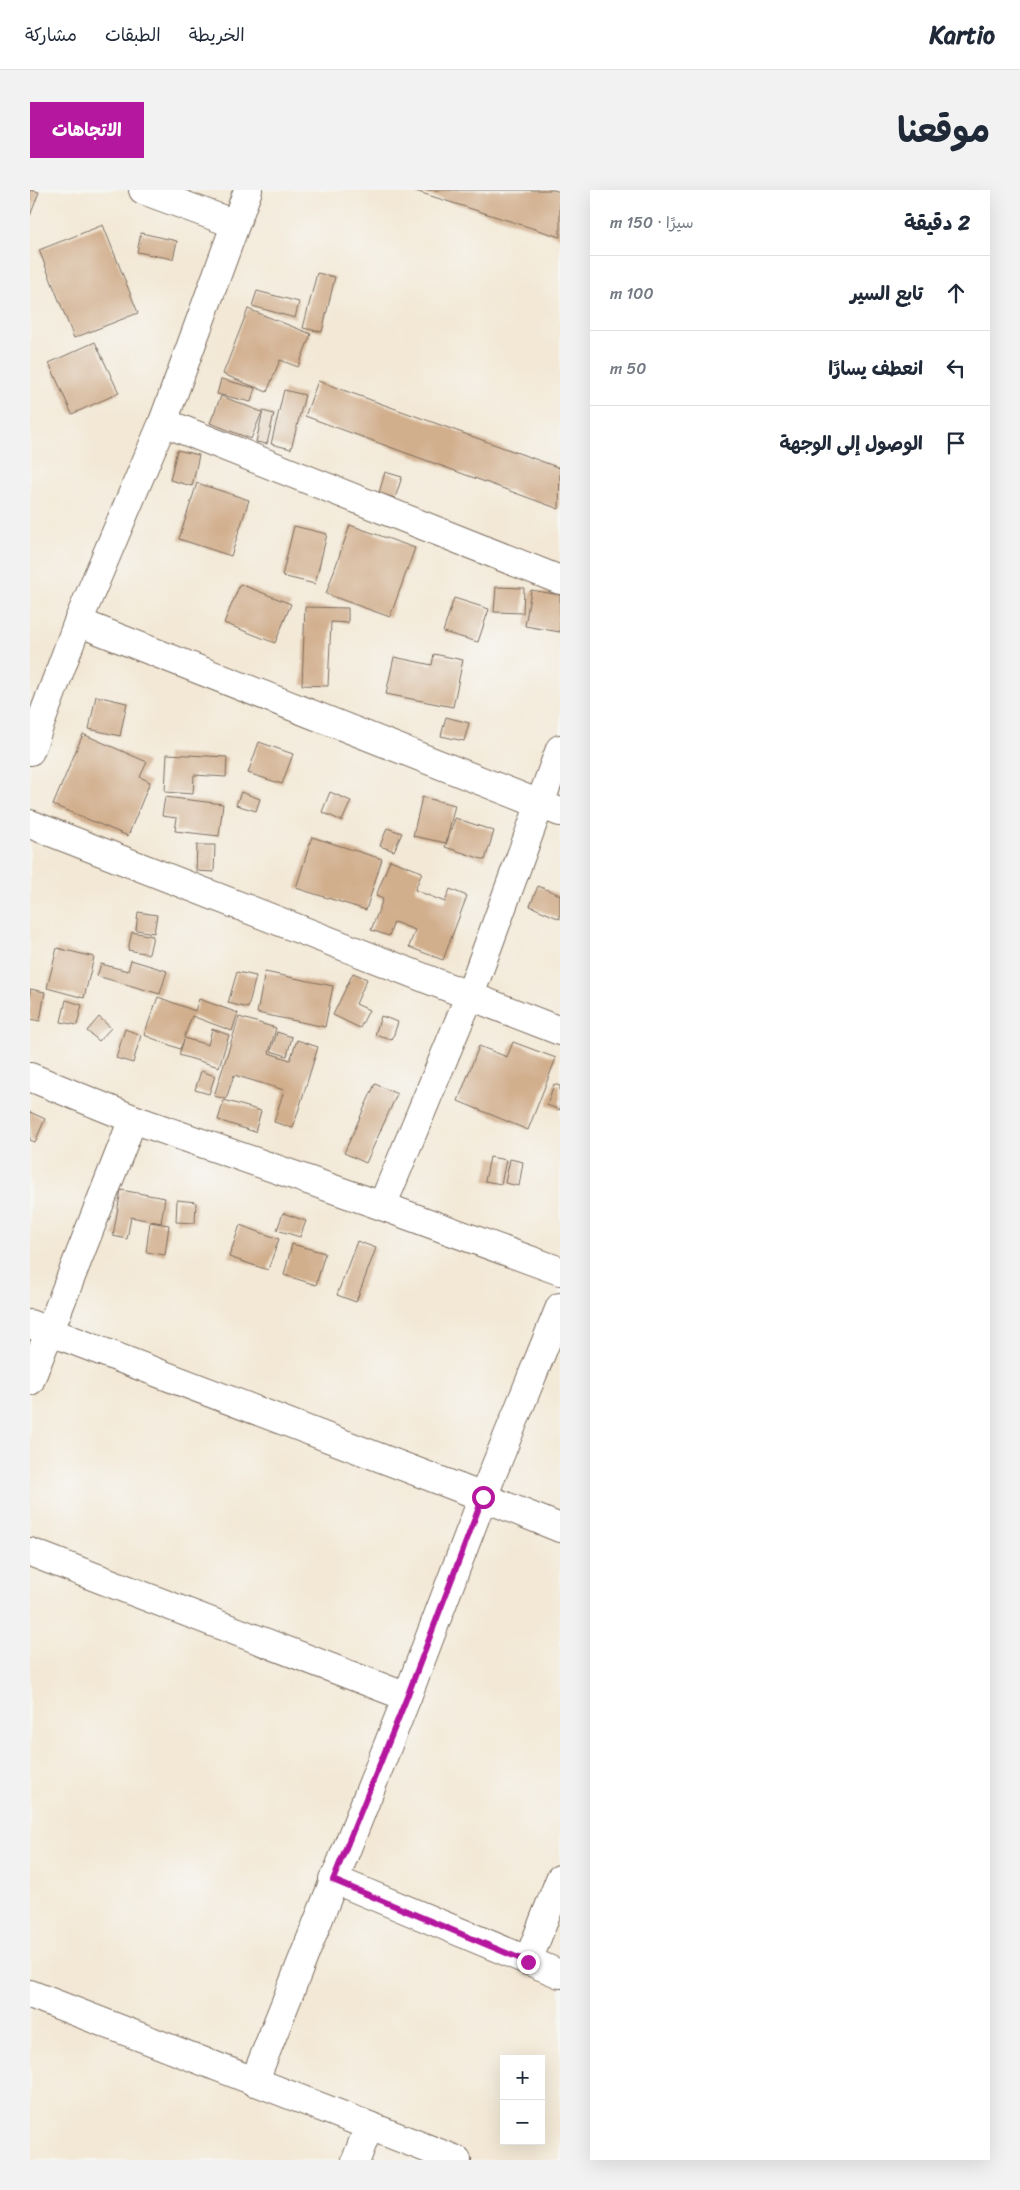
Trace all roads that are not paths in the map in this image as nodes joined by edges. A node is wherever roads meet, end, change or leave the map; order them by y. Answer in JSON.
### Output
{"nodes":[{"id":1,"x":143,"y":190,"type":"edge"},
{"id":2,"x":248,"y":190,"type":"edge"},
{"id":3,"x":235,"y":224,"type":"junction"},
{"id":4,"x":163,"y":422,"type":"junction"},
{"id":5,"x":560,"y":580,"type":"edge"},
{"id":6,"x":78,"y":622,"type":"junction"},
{"id":7,"x":560,"y":749,"type":"edge"},
{"id":8,"x":30,"y":752,"type":"edge"},
{"id":9,"x":549,"y":808,"type":"edge"},
{"id":10,"x":30,"y":824,"type":"edge"},
{"id":11,"x":470,"y":995,"type":"junction"},
{"id":12,"x":560,"y":1031,"type":"edge"},
{"id":13,"x":30,"y":1077,"type":"edge"},
{"id":14,"x":133,"y":1119,"type":"junction"},
{"id":15,"x":382,"y":1206,"type":"junction"},
{"id":16,"x":560,"y":1271,"type":"edge"},
{"id":17,"x":560,"y":1307,"type":"edge"},
{"id":18,"x":40,"y":1328,"type":"edge"},
{"id":19,"x":30,"y":1381,"type":"edge"},
{"id":20,"x":483,"y":1497,"type":"junction"},
{"id":21,"x":560,"y":1528,"type":"edge"},
{"id":22,"x":30,"y":1552,"type":"edge"},
{"id":23,"x":407,"y":1697,"type":"junction"},
{"id":24,"x":560,"y":1879,"type":"edge"},
{"id":25,"x":333,"y":1880,"type":"junction"},
{"id":26,"x":528,"y":1962,"type":"junction"},
{"id":27,"x":560,"y":1974,"type":"edge"},
{"id":28,"x":30,"y":1994,"type":"edge"},
{"id":29,"x":254,"y":2082,"type":"junction"},
{"id":30,"x":369,"y":2126,"type":"junction"},
{"id":31,"x":356,"y":2160,"type":"edge"},
{"id":32,"x":457,"y":2160,"type":"edge"}],
"edges":[{"from":1,"to":3,"type":"street"},
{"from":2,"to":3,"type":"street"},
{"from":3,"to":4,"type":"street"},
{"from":4,"to":5,"type":"street"},
{"from":4,"to":6,"type":"street"},
{"from":6,"to":8,"type":"street"},
{"from":6,"to":9,"type":"street"},
{"from":7,"to":9,"type":"street"},
{"from":9,"to":11,"type":"street"},
{"from":10,"to":11,"type":"street"},
{"from":11,"to":12,"type":"street"},
{"from":11,"to":15,"type":"street"},
{"from":13,"to":14,"type":"street"},
{"from":14,"to":15,"type":"street"},
{"from":14,"to":18,"type":"street"},
{"from":15,"to":16,"type":"street"},
{"from":17,"to":20,"type":"street"},
{"from":18,"to":19,"type":"street"},
{"from":18,"to":20,"type":"street"},
{"from":20,"to":21,"type":"street"},
{"from":20,"to":23,"type":"street"},
{"from":22,"to":23,"type":"street"},
{"from":23,"to":25,"type":"street"},
{"from":24,"to":26,"type":"street"},
{"from":25,"to":26,"type":"street"},
{"from":25,"to":29,"type":"street"},
{"from":26,"to":27,"type":"street"},
{"from":28,"to":29,"type":"street"},
{"from":29,"to":30,"type":"street"},
{"from":30,"to":31,"type":"street"},
{"from":30,"to":32,"type":"street"}]}
